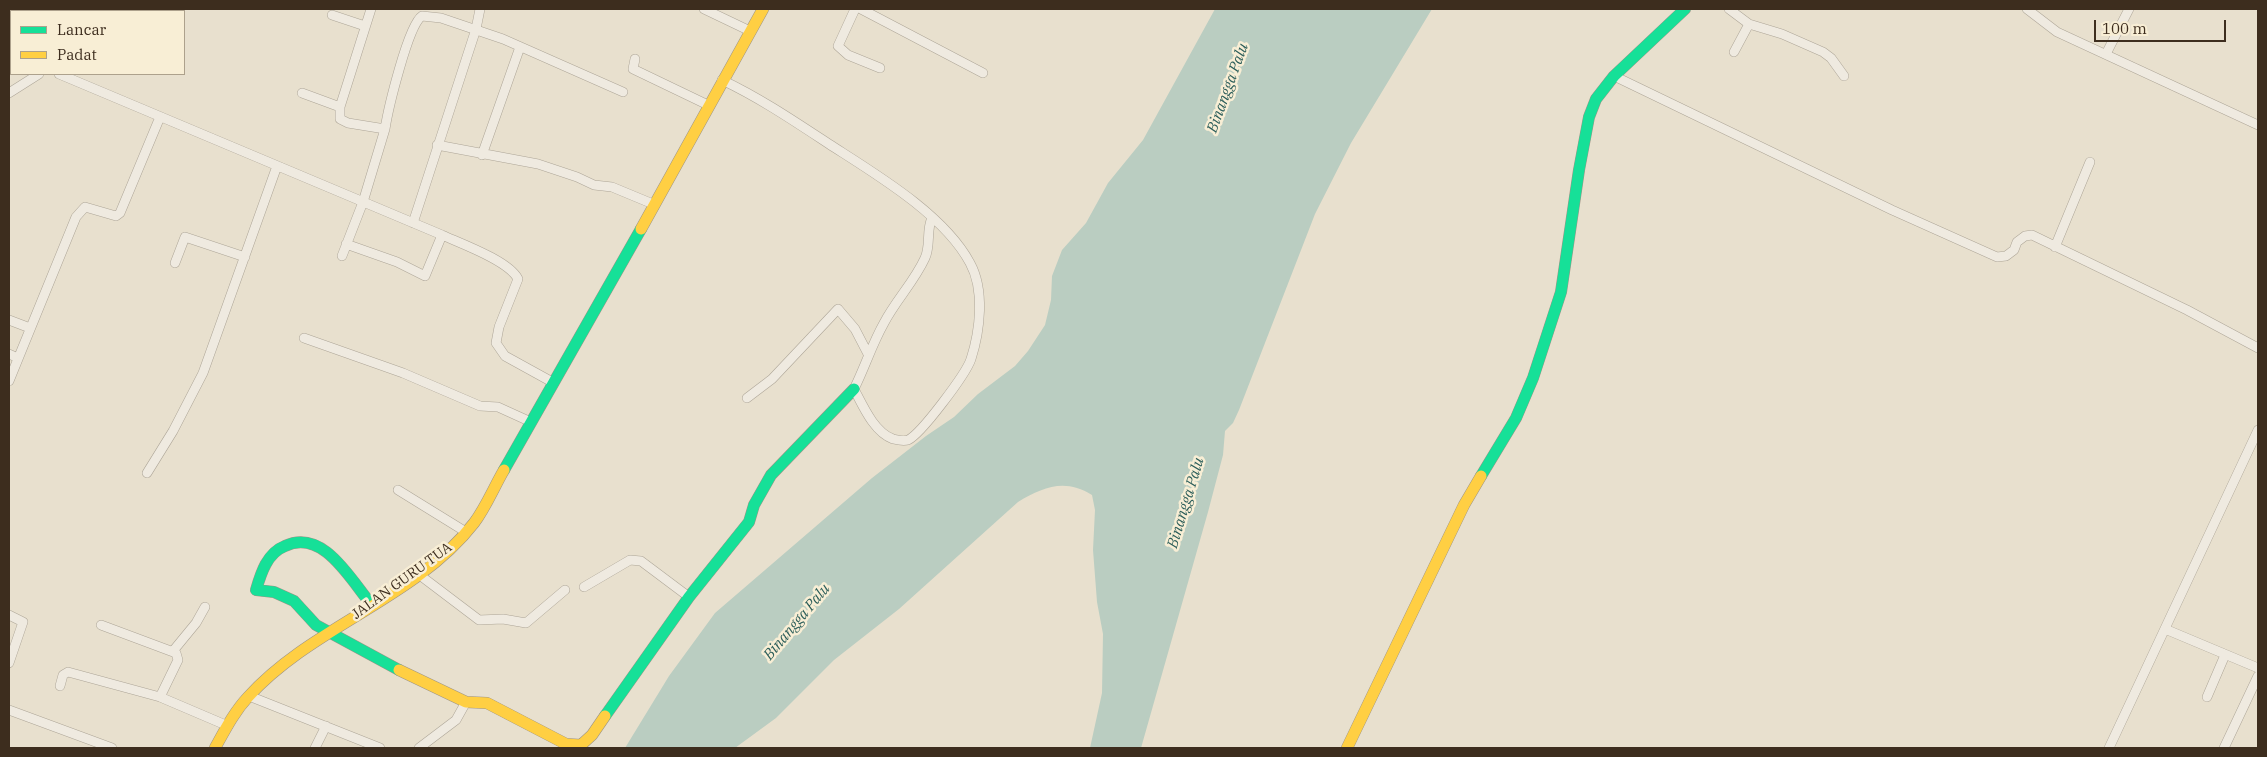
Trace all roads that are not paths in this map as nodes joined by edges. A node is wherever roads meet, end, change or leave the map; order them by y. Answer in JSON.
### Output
{"nodes":[{"id":1,"x":371,"y":9,"type":"edge"},
{"id":2,"x":480,"y":9,"type":"edge"},
{"id":3,"x":704,"y":9,"type":"edge"},
{"id":4,"x":763,"y":9,"type":"edge"},
{"id":5,"x":855,"y":9,"type":"edge"},
{"id":6,"x":1685,"y":9,"type":"edge"},
{"id":7,"x":1729,"y":9,"type":"edge"},
{"id":8,"x":2027,"y":9,"type":"edge"},
{"id":9,"x":2129,"y":9,"type":"edge"},
{"id":10,"x":864,"y":10,"type":"edge"},
{"id":11,"x":332,"y":15,"type":"dead end"},
{"id":12,"x":1748,"y":24,"type":"junction"},
{"id":13,"x":365,"y":26,"type":"junction"},
{"id":14,"x":476,"y":29,"type":"junction"},
{"id":15,"x":750,"y":31,"type":"junction"},
{"id":16,"x":520,"y":47,"type":"junction"},
{"id":17,"x":1734,"y":52,"type":"dead end"},
{"id":18,"x":2106,"y":54,"type":"junction"},
{"id":19,"x":635,"y":59,"type":"dead end"},
{"id":20,"x":344,"y":63,"type":"dead end"},
{"id":21,"x":354,"y":67,"type":"junction"},
{"id":22,"x":880,"y":68,"type":"dead end"},
{"id":23,"x":982,"y":73,"type":"dead end"},
{"id":24,"x":37,"y":75,"type":"edge"},
{"id":25,"x":61,"y":75,"type":"edge"},
{"id":26,"x":1614,"y":76,"type":"junction"},
{"id":27,"x":1844,"y":76,"type":"dead end"},
{"id":28,"x":722,"y":80,"type":"junction"},
{"id":29,"x":623,"y":92,"type":"dead end"},
{"id":30,"x":9,"y":93,"type":"edge"},
{"id":31,"x":302,"y":93,"type":"dead end"},
{"id":32,"x":708,"y":106,"type":"junction"},
{"id":33,"x":340,"y":107,"type":"junction"},
{"id":34,"x":160,"y":116,"type":"junction"},
{"id":35,"x":2258,"y":125,"type":"edge"},
{"id":36,"x":386,"y":129,"type":"junction"},
{"id":37,"x":437,"y":145,"type":"junction"},
{"id":38,"x":482,"y":154,"type":"junction"},
{"id":39,"x":2090,"y":162,"type":"dead end"},
{"id":40,"x":277,"y":166,"type":"junction"},
{"id":41,"x":363,"y":202,"type":"junction"},
{"id":42,"x":653,"y":204,"type":"junction"},
{"id":43,"x":932,"y":218,"type":"junction"},
{"id":44,"x":413,"y":223,"type":"junction"},
{"id":45,"x":442,"y":235,"type":"junction"},
{"id":46,"x":346,"y":244,"type":"junction"},
{"id":47,"x":2055,"y":247,"type":"junction"},
{"id":48,"x":342,"y":256,"type":"dead end"},
{"id":49,"x":245,"y":257,"type":"junction"},
{"id":50,"x":175,"y":263,"type":"dead end"},
{"id":51,"x":9,"y":320,"type":"edge"},
{"id":52,"x":30,"y":328,"type":"junction"},
{"id":53,"x":304,"y":338,"type":"dead end"},
{"id":54,"x":2258,"y":348,"type":"edge"},
{"id":55,"x":9,"y":354,"type":"edge"},
{"id":56,"x":868,"y":354,"type":"junction"},
{"id":57,"x":18,"y":358,"type":"junction"},
{"id":58,"x":9,"y":381,"type":"edge"},
{"id":59,"x":554,"y":383,"type":"junction"},
{"id":60,"x":854,"y":389,"type":"junction"},
{"id":61,"x":747,"y":398,"type":"dead end"},
{"id":62,"x":531,"y":422,"type":"junction"},
{"id":63,"x":2258,"y":430,"type":"edge"},
{"id":64,"x":147,"y":473,"type":"dead end"},
{"id":65,"x":398,"y":490,"type":"dead end"},
{"id":66,"x":466,"y":532,"type":"junction"},
{"id":67,"x":417,"y":573,"type":"junction"},
{"id":68,"x":584,"y":587,"type":"dead end"},
{"id":69,"x":565,"y":590,"type":"dead end"},
{"id":70,"x":689,"y":597,"type":"junction"},
{"id":71,"x":371,"y":604,"type":"junction"},
{"id":72,"x":206,"y":607,"type":"dead end"},
{"id":73,"x":9,"y":615,"type":"edge"},
{"id":74,"x":101,"y":625,"type":"dead end"},
{"id":75,"x":2165,"y":629,"type":"junction"},
{"id":76,"x":330,"y":632,"type":"junction"},
{"id":77,"x":173,"y":651,"type":"junction"},
{"id":78,"x":2225,"y":655,"type":"junction"},
{"id":79,"x":9,"y":658,"type":"edge"},
{"id":80,"x":2258,"y":668,"type":"edge"},
{"id":81,"x":2258,"y":676,"type":"edge"},
{"id":82,"x":60,"y":686,"type":"dead end"},
{"id":83,"x":249,"y":696,"type":"junction"},
{"id":84,"x":2207,"y":697,"type":"dead end"},
{"id":85,"x":160,"y":698,"type":"junction"},
{"id":86,"x":466,"y":702,"type":"junction"},
{"id":87,"x":9,"y":710,"type":"edge"},
{"id":88,"x":228,"y":726,"type":"junction"},
{"id":89,"x":326,"y":726,"type":"junction"},
{"id":90,"x":564,"y":746,"type":"edge"},
{"id":91,"x":112,"y":748,"type":"edge"},
{"id":92,"x":215,"y":748,"type":"edge"},
{"id":93,"x":315,"y":748,"type":"edge"},
{"id":94,"x":380,"y":748,"type":"edge"},
{"id":95,"x":419,"y":748,"type":"edge"},
{"id":96,"x":1347,"y":748,"type":"edge"},
{"id":97,"x":2109,"y":748,"type":"edge"},
{"id":98,"x":2224,"y":748,"type":"edge"}],
"edges":[{"from":1,"to":13,"type":"street"},
{"from":2,"to":14,"type":"street"},
{"from":3,"to":15,"type":"street"},
{"from":4,"to":15,"type":"street","name":"JALAN GURU TUA"},
{"from":5,"to":22,"type":"street"},
{"from":6,"to":26,"type":"street"},
{"from":7,"to":12,"type":"street"},
{"from":8,"to":18,"type":"street"},
{"from":9,"to":18,"type":"street"},
{"from":10,"to":23,"type":"street"},
{"from":11,"to":13,"type":"street"},
{"from":12,"to":17,"type":"street"},
{"from":12,"to":27,"type":"street"},
{"from":13,"to":21,"type":"street"},
{"from":14,"to":16,"type":"street"},
{"from":14,"to":36,"type":"street"},
{"from":14,"to":37,"type":"street"},
{"from":15,"to":28,"type":"street","name":"JALAN GURU TUA"},
{"from":16,"to":29,"type":"street"},
{"from":16,"to":38,"type":"street"},
{"from":18,"to":35,"type":"street"},
{"from":19,"to":32,"type":"street"},
{"from":20,"to":21,"type":"street"},
{"from":21,"to":33,"type":"street"},
{"from":24,"to":30,"type":"street"},
{"from":25,"to":34,"type":"street"},
{"from":26,"to":47,"type":"street"},
{"from":26,"to":96,"type":"street"},
{"from":28,"to":32,"type":"street","name":"JALAN GURU TUA"},
{"from":28,"to":43,"type":"street"},
{"from":31,"to":33,"type":"street"},
{"from":32,"to":42,"type":"street","name":"JALAN GURU TUA"},
{"from":33,"to":36,"type":"street"},
{"from":34,"to":40,"type":"street"},
{"from":34,"to":52,"type":"street"},
{"from":36,"to":41,"type":"street"},
{"from":37,"to":38,"type":"street"},
{"from":37,"to":44,"type":"street"},
{"from":38,"to":42,"type":"street"},
{"from":39,"to":47,"type":"street"},
{"from":40,"to":41,"type":"street"},
{"from":40,"to":49,"type":"street"},
{"from":41,"to":44,"type":"street"},
{"from":41,"to":46,"type":"street"},
{"from":42,"to":59,"type":"street","name":"JALAN GURU TUA"},
{"from":43,"to":56,"type":"street"},
{"from":43,"to":60,"type":"street"},
{"from":44,"to":45,"type":"street"},
{"from":45,"to":46,"type":"street"},
{"from":45,"to":59,"type":"street"},
{"from":46,"to":48,"type":"street"},
{"from":47,"to":54,"type":"street"},
{"from":49,"to":50,"type":"street"},
{"from":49,"to":64,"type":"street"},
{"from":51,"to":52,"type":"street"},
{"from":52,"to":57,"type":"street"},
{"from":53,"to":62,"type":"street"},
{"from":55,"to":57,"type":"street"},
{"from":56,"to":60,"type":"street"},
{"from":56,"to":61,"type":"street"},
{"from":57,"to":58,"type":"street"},
{"from":59,"to":62,"type":"street","name":"JALAN GURU TUA"},
{"from":60,"to":70,"type":"street"},
{"from":62,"to":66,"type":"street","name":"JALAN GURU TUA"},
{"from":63,"to":75,"type":"street"},
{"from":65,"to":66,"type":"street"},
{"from":66,"to":67,"type":"street","name":"JALAN GURU TUA"},
{"from":67,"to":69,"type":"street"},
{"from":67,"to":71,"type":"street","name":"JALAN GURU TUA"},
{"from":68,"to":70,"type":"street"},
{"from":70,"to":90,"type":"street"},
{"from":71,"to":76,"type":"street","name":"JALAN GURU TUA"},
{"from":71,"to":76,"type":"street"},
{"from":72,"to":77,"type":"street"},
{"from":73,"to":79,"type":"street"},
{"from":74,"to":77,"type":"street"},
{"from":75,"to":78,"type":"street"},
{"from":75,"to":97,"type":"street"},
{"from":76,"to":83,"type":"street","name":"JALAN GURU TUA"},
{"from":76,"to":86,"type":"street"},
{"from":77,"to":85,"type":"street"},
{"from":78,"to":80,"type":"street"},
{"from":78,"to":84,"type":"street"},
{"from":81,"to":98,"type":"street"},
{"from":82,"to":85,"type":"street"},
{"from":83,"to":88,"type":"street","name":"JALAN GURU TUA"},
{"from":83,"to":89,"type":"street"},
{"from":85,"to":88,"type":"street"},
{"from":86,"to":90,"type":"street"},
{"from":86,"to":95,"type":"street"},
{"from":87,"to":91,"type":"street"},
{"from":88,"to":92,"type":"street","name":"JALAN GURU TUA"},
{"from":89,"to":93,"type":"street"},
{"from":89,"to":94,"type":"street"}]}
